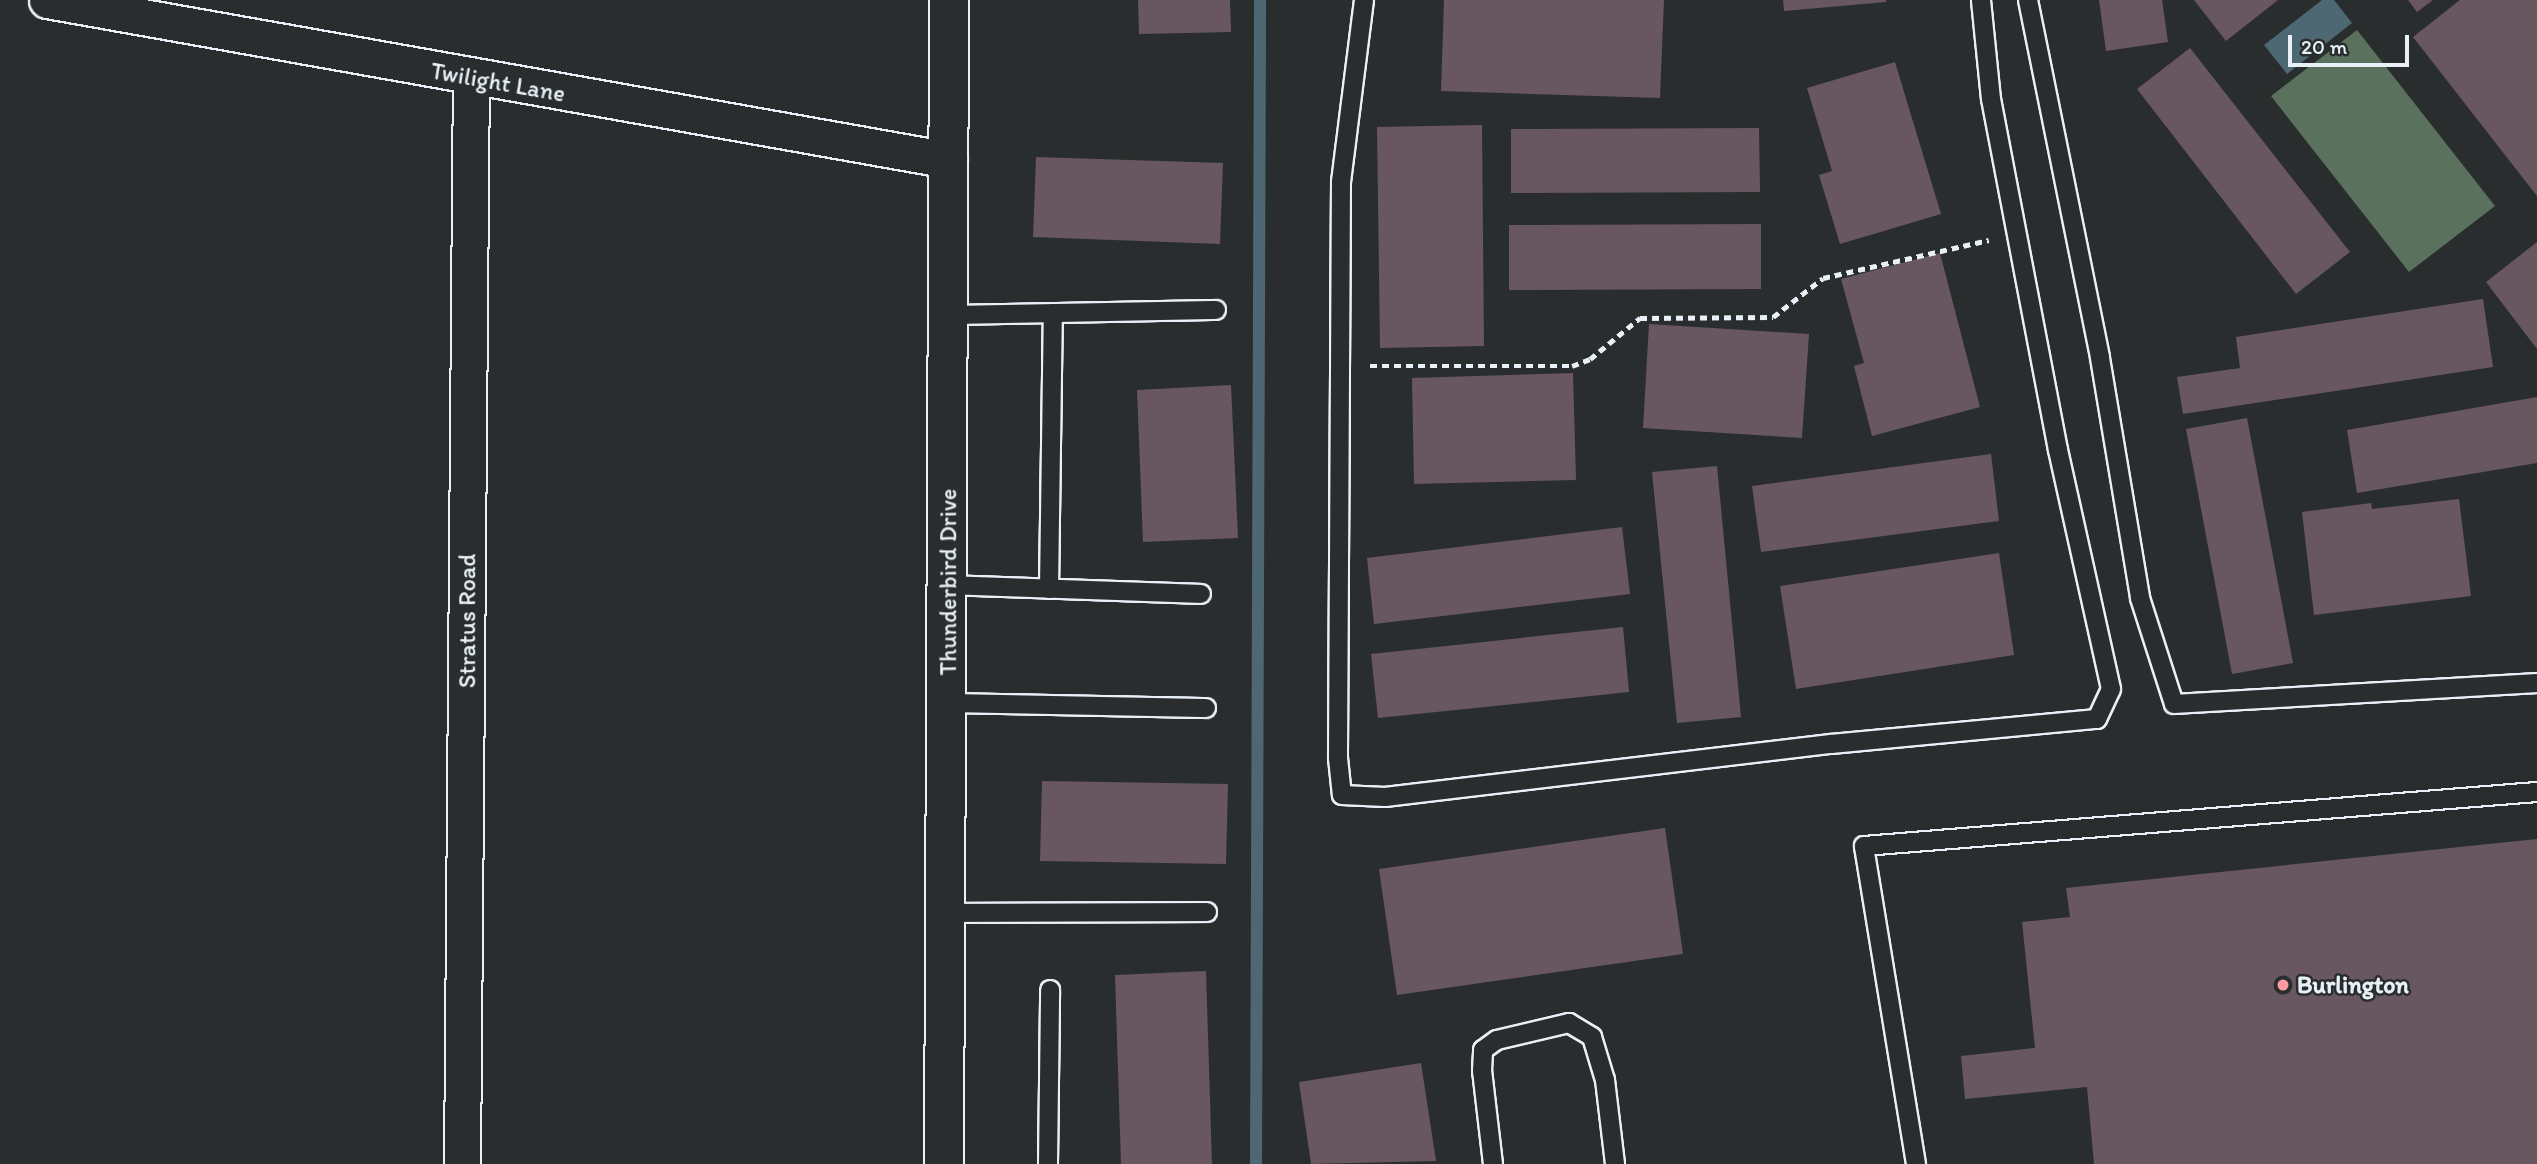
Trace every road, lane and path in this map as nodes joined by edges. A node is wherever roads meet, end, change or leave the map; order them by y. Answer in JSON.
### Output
{"nodes":[{"id":1,"x":47,"y":0,"type":"edge"},
{"id":2,"x":949,"y":0,"type":"edge"},
{"id":3,"x":1364,"y":0,"type":"edge"},
{"id":4,"x":1981,"y":0,"type":"edge"},
{"id":5,"x":2028,"y":0,"type":"edge"},
{"id":6,"x":471,"y":78,"type":"junction"},
{"id":7,"x":949,"y":160,"type":"junction"},
{"id":8,"x":2017,"y":234,"type":"junction"},
{"id":9,"x":1216,"y":310,"type":"dead end"},
{"id":10,"x":1053,"y":313,"type":"junction"},
{"id":11,"x":948,"y":315,"type":"junction"},
{"id":12,"x":1341,"y":366,"type":"junction"},
{"id":13,"x":948,"y":585,"type":"junction"},
{"id":14,"x":1049,"y":589,"type":"junction"},
{"id":15,"x":1200,"y":594,"type":"dead end"},
{"id":16,"x":2537,"y":683,"type":"edge"},
{"id":17,"x":947,"y":703,"type":"junction"},
{"id":18,"x":1206,"y":708,"type":"dead end"},
{"id":19,"x":2537,"y":792,"type":"edge"},
{"id":20,"x":1207,"y":912,"type":"dead end"},
{"id":21,"x":945,"y":914,"type":"junction"},
{"id":22,"x":1050,"y":990,"type":"dead end"},
{"id":23,"x":462,"y":1164,"type":"edge"},
{"id":24,"x":944,"y":1164,"type":"edge"},
{"id":25,"x":1048,"y":1164,"type":"edge"},
{"id":26,"x":1493,"y":1164,"type":"edge"},
{"id":27,"x":1615,"y":1164,"type":"edge"},
{"id":28,"x":1916,"y":1164,"type":"edge"}],
"edges":[{"from":1,"to":6,"type":"street","name":"Twilight Lane"},
{"from":2,"to":7,"type":"street","name":"Thunderbird Drive"},
{"from":3,"to":12,"type":"lane"},
{"from":4,"to":8,"type":"lane"},
{"from":5,"to":16,"type":"lane"},
{"from":6,"to":7,"type":"street","name":"Twilight Lane"},
{"from":6,"to":23,"type":"street","name":"Stratus Road"},
{"from":7,"to":11,"type":"street","name":"Thunderbird Drive"},
{"from":8,"to":12,"type":"path"},
{"from":8,"to":12,"type":"lane"},
{"from":9,"to":10,"type":"lane"},
{"from":10,"to":11,"type":"lane"},
{"from":10,"to":14,"type":"lane"},
{"from":11,"to":13,"type":"street","name":"Thunderbird Drive"},
{"from":13,"to":14,"type":"lane"},
{"from":13,"to":17,"type":"street","name":"Thunderbird Drive"},
{"from":14,"to":15,"type":"lane"},
{"from":17,"to":18,"type":"lane"},
{"from":17,"to":21,"type":"street","name":"Thunderbird Drive"},
{"from":19,"to":28,"type":"lane"},
{"from":20,"to":21,"type":"lane"},
{"from":21,"to":24,"type":"street","name":"Thunderbird Drive"},
{"from":22,"to":25,"type":"lane"},
{"from":26,"to":27,"type":"lane"}]}
